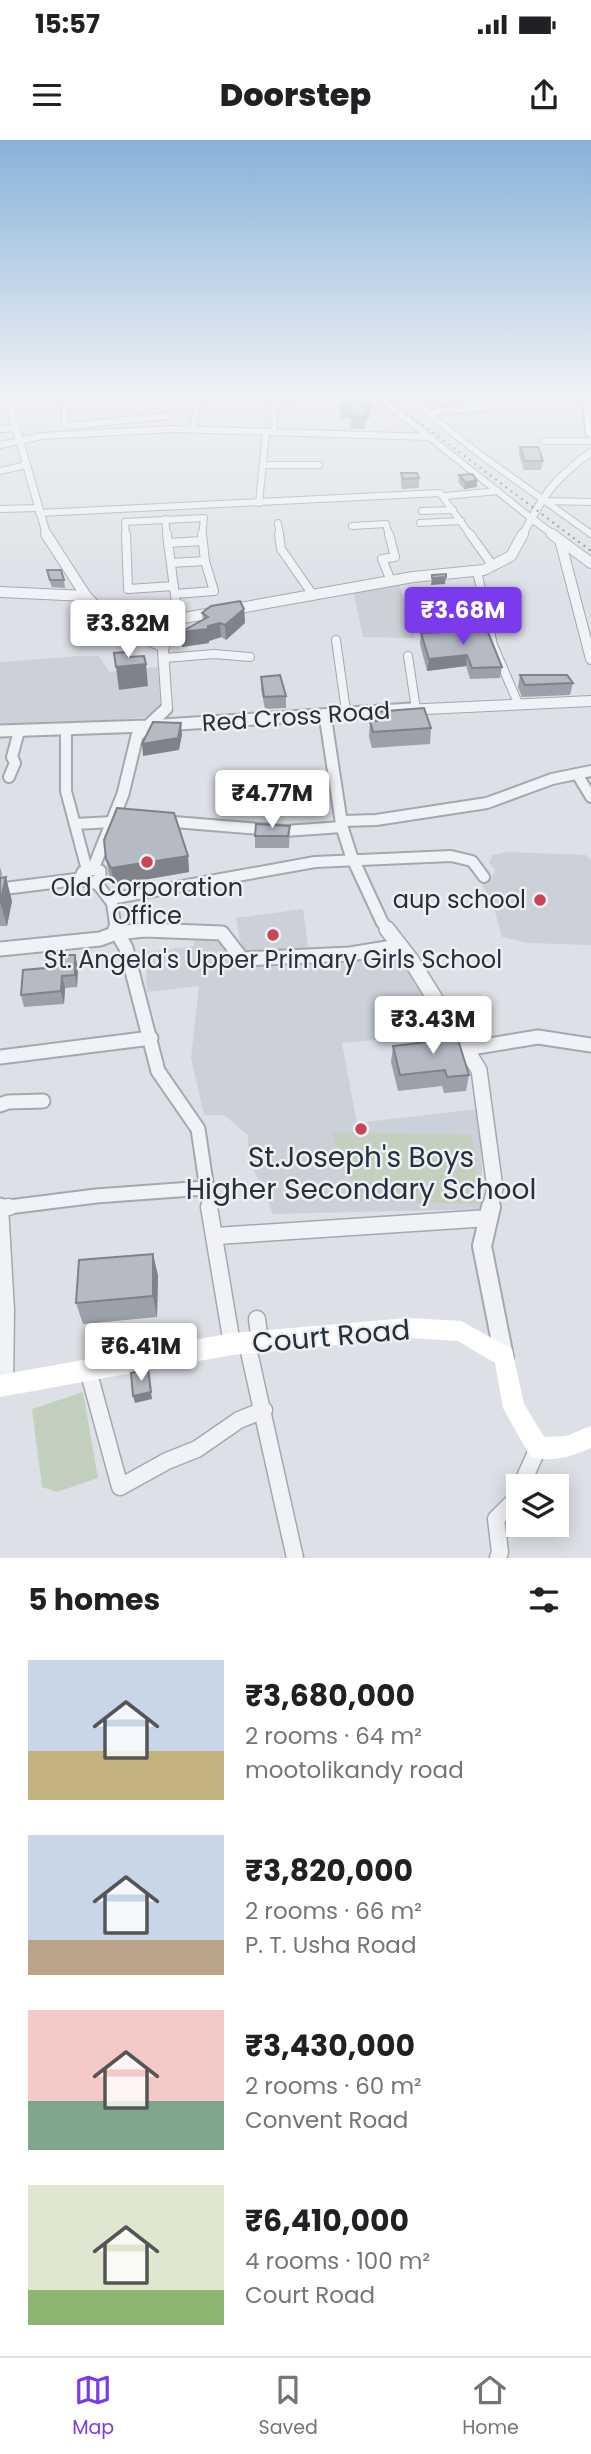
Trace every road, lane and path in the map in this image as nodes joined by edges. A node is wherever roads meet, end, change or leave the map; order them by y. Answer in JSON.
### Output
{"nodes":[{"id":1,"x":463,"y":463,"type":"edge"},
{"id":2,"x":494,"y":463,"type":"edge"},
{"id":3,"x":576,"y":463,"type":"edge"},
{"id":4,"x":26,"y":465,"type":"joint"},
{"id":5,"x":319,"y":465,"type":"dead end"},
{"id":6,"x":263,"y":466,"type":"joint"},
{"id":7,"x":0,"y":471,"type":"edge"},
{"id":8,"x":498,"y":491,"type":"junction"},
{"id":9,"x":442,"y":495,"type":"junction"},
{"id":10,"x":542,"y":500,"type":"junction"},
{"id":11,"x":591,"y":502,"type":"edge"},
{"id":12,"x":259,"y":503,"type":"junction"},
{"id":13,"x":0,"y":509,"type":"edge"},
{"id":14,"x":453,"y":509,"type":"junction"},
{"id":15,"x":39,"y":510,"type":"junction"},
{"id":16,"x":422,"y":511,"type":"dead end"},
{"id":17,"x":531,"y":518,"type":"junction"},
{"id":18,"x":165,"y":519,"type":"junction"},
{"id":19,"x":461,"y":521,"type":"junction"},
{"id":20,"x":278,"y":523,"type":"dead end"},
{"id":21,"x":420,"y":523,"type":"dead end"},
{"id":22,"x":352,"y":526,"type":"dead end"},
{"id":23,"x":591,"y":534,"type":"edge"},
{"id":24,"x":560,"y":540,"type":"junction"},
{"id":25,"x":203,"y":541,"type":"junction"},
{"id":26,"x":168,"y":543,"type":"junction"},
{"id":27,"x":205,"y":561,"type":"junction"},
{"id":28,"x":171,"y":563,"type":"junction"},
{"id":29,"x":591,"y":563,"type":"edge"},
{"id":30,"x":493,"y":566,"type":"junction"},
{"id":31,"x":477,"y":572,"type":"junction"},
{"id":32,"x":391,"y":581,"type":"junction"},
{"id":33,"x":174,"y":590,"type":"junction"},
{"id":34,"x":0,"y":592,"type":"edge"},
{"id":35,"x":313,"y":595,"type":"junction"},
{"id":36,"x":86,"y":596,"type":"junction"},
{"id":37,"x":178,"y":619,"type":"junction"},
{"id":38,"x":161,"y":622,"type":"junction"},
{"id":39,"x":122,"y":629,"type":"junction"},
{"id":40,"x":336,"y":640,"type":"dead end"},
{"id":41,"x":165,"y":652,"type":"junction"},
{"id":42,"x":408,"y":656,"type":"dead end"},
{"id":43,"x":250,"y":657,"type":"dead end"},
{"id":44,"x":591,"y":659,"type":"edge"},
{"id":45,"x":591,"y":701,"type":"edge"},
{"id":46,"x":518,"y":703,"type":"junction"},
{"id":47,"x":167,"y":708,"type":"junction"},
{"id":48,"x":416,"y":709,"type":"junction"},
{"id":49,"x":346,"y":713,"type":"junction"},
{"id":50,"x":325,"y":715,"type":"junction"},
{"id":51,"x":181,"y":724,"type":"junction"},
{"id":52,"x":147,"y":725,"type":"junction"},
{"id":53,"x":0,"y":731,"type":"edge"},
{"id":54,"x":19,"y":731,"type":"junction"},
{"id":55,"x":66,"y":731,"type":"junction"},
{"id":56,"x":591,"y":771,"type":"edge"},
{"id":57,"x":577,"y":774,"type":"junction"},
{"id":58,"x":9,"y":777,"type":"dead end"},
{"id":59,"x":591,"y":797,"type":"edge"},
{"id":60,"x":128,"y":818,"type":"edge"},
{"id":61,"x":113,"y":819,"type":"junction"},
{"id":62,"x":155,"y":820,"type":"edge"},
{"id":63,"x":75,"y":824,"type":"junction"},
{"id":64,"x":342,"y":824,"type":"junction"},
{"id":65,"x":353,"y":860,"type":"junction"},
{"id":66,"x":89,"y":875,"type":"junction"},
{"id":67,"x":484,"y":877,"type":"dead end"},
{"id":68,"x":0,"y":889,"type":"edge"},
{"id":69,"x":110,"y":899,"type":"junction"},
{"id":70,"x":116,"y":933,"type":"junction"},
{"id":71,"x":399,"y":946,"type":"junction"},
{"id":72,"x":0,"y":948,"type":"edge"},
{"id":73,"x":151,"y":1038,"type":"junction"},
{"id":74,"x":591,"y":1045,"type":"edge"},
{"id":75,"x":465,"y":1049,"type":"junction"},
{"id":76,"x":0,"y":1057,"type":"edge"},
{"id":77,"x":43,"y":1101,"type":"dead end"},
{"id":78,"x":0,"y":1105,"type":"edge"},
{"id":79,"x":205,"y":1188,"type":"junction"},
{"id":80,"x":0,"y":1207,"type":"edge"},
{"id":81,"x":489,"y":1218,"type":"junction"},
{"id":82,"x":216,"y":1236,"type":"junction"},
{"id":83,"x":257,"y":1319,"type":"dead end"},
{"id":84,"x":246,"y":1343,"type":"junction"},
{"id":85,"x":504,"y":1357,"type":"junction"},
{"id":86,"x":88,"y":1370,"type":"junction"},
{"id":87,"x":2,"y":1386,"type":"edge"},
{"id":88,"x":264,"y":1410,"type":"junction"},
{"id":89,"x":591,"y":1437,"type":"edge"},
{"id":90,"x":538,"y":1448,"type":"junction"},
{"id":91,"x":526,"y":1474,"type":"edge"},
{"id":92,"x":506,"y":1509,"type":"edge"},
{"id":93,"x":295,"y":1558,"type":"edge"},
{"id":94,"x":498,"y":1558,"type":"edge"}],
"edges":[{"from":1,"to":8,"type":"street"},
{"from":2,"to":10,"type":"street"},
{"from":3,"to":10,"type":"street"},
{"from":4,"to":7,"type":"street"},
{"from":4,"to":15,"type":"street"},
{"from":5,"to":6,"type":"street"},
{"from":6,"to":12,"type":"street"},
{"from":8,"to":9,"type":"street"},
{"from":8,"to":17,"type":"street"},
{"from":9,"to":12,"type":"street"},
{"from":9,"to":14,"type":"street"},
{"from":10,"to":11,"type":"street"},
{"from":10,"to":17,"type":"street"},
{"from":10,"to":23,"type":"street"},
{"from":12,"to":15,"type":"street"},
{"from":13,"to":15,"type":"street"},
{"from":14,"to":16,"type":"street"},
{"from":14,"to":19,"type":"street"},
{"from":15,"to":36,"type":"street"},
{"from":17,"to":24,"type":"street"},
{"from":17,"to":30,"type":"street"},
{"from":18,"to":25,"type":"street"},
{"from":18,"to":26,"type":"street"},
{"from":18,"to":33,"type":"street"},
{"from":19,"to":21,"type":"street"},
{"from":19,"to":30,"type":"street"},
{"from":20,"to":35,"type":"street"},
{"from":22,"to":32,"type":"street"},
{"from":24,"to":29,"type":"street"},
{"from":24,"to":44,"type":"street"},
{"from":25,"to":26,"type":"street"},
{"from":25,"to":27,"type":"street"},
{"from":26,"to":28,"type":"street"},
{"from":27,"to":28,"type":"street"},
{"from":27,"to":33,"type":"street"},
{"from":28,"to":33,"type":"street"},
{"from":30,"to":31,"type":"street"},
{"from":31,"to":32,"type":"street"},
{"from":31,"to":46,"type":"street"},
{"from":32,"to":35,"type":"street"},
{"from":33,"to":37,"type":"street"},
{"from":34,"to":36,"type":"street"},
{"from":35,"to":37,"type":"street"},
{"from":36,"to":39,"type":"street"},
{"from":37,"to":38,"type":"street"},
{"from":38,"to":39,"type":"street"},
{"from":38,"to":41,"type":"street"},
{"from":39,"to":41,"type":"street"},
{"from":40,"to":49,"type":"street"},
{"from":41,"to":43,"type":"street"},
{"from":41,"to":47,"type":"street"},
{"from":42,"to":48,"type":"street"},
{"from":45,"to":46,"type":"street","name":"Red Cross Road"},
{"from":46,"to":48,"type":"street","name":"Red Cross Road"},
{"from":47,"to":51,"type":"street"},
{"from":47,"to":52,"type":"street"},
{"from":48,"to":49,"type":"street","name":"Red Cross Road"},
{"from":49,"to":50,"type":"street","name":"Red Cross Road"},
{"from":50,"to":51,"type":"street","name":"Red Cross Road"},
{"from":50,"to":64,"type":"street"},
{"from":51,"to":52,"type":"street","name":"Red Cross Road"},
{"from":52,"to":55,"type":"street","name":"Red Cross Road"},
{"from":52,"to":61,"type":"street"},
{"from":53,"to":54,"type":"street","name":"Red Cross Road"},
{"from":54,"to":55,"type":"street","name":"Red Cross Road"},
{"from":54,"to":58,"type":"street"},
{"from":55,"to":63,"type":"street"},
{"from":56,"to":57,"type":"street"},
{"from":57,"to":59,"type":"street"},
{"from":57,"to":64,"type":"street"},
{"from":60,"to":61,"type":"street"},
{"from":61,"to":63,"type":"street"},
{"from":61,"to":66,"type":"street"},
{"from":62,"to":64,"type":"street"},
{"from":63,"to":66,"type":"street"},
{"from":64,"to":65,"type":"street"},
{"from":65,"to":67,"type":"street"},
{"from":65,"to":69,"type":"street"},
{"from":65,"to":71,"type":"street"},
{"from":66,"to":68,"type":"street"},
{"from":66,"to":69,"type":"street"},
{"from":69,"to":70,"type":"street"},
{"from":70,"to":71,"type":"street"},
{"from":70,"to":72,"type":"street"},
{"from":70,"to":73,"type":"street"},
{"from":71,"to":75,"type":"street"},
{"from":73,"to":76,"type":"street"},
{"from":73,"to":79,"type":"street"},
{"from":74,"to":75,"type":"street"},
{"from":75,"to":81,"type":"street"},
{"from":77,"to":78,"type":"street"},
{"from":79,"to":80,"type":"street"},
{"from":79,"to":82,"type":"street"},
{"from":80,"to":87,"type":"street"},
{"from":81,"to":82,"type":"street"},
{"from":81,"to":85,"type":"street"},
{"from":82,"to":84,"type":"street"},
{"from":83,"to":84,"type":"street"},
{"from":84,"to":85,"type":"main road","name":"Court Road"},
{"from":84,"to":86,"type":"main road","name":"Court Road"},
{"from":84,"to":88,"type":"street"},
{"from":85,"to":90,"type":"main road"},
{"from":86,"to":87,"type":"main road","name":"Court Road"},
{"from":86,"to":88,"type":"street"},
{"from":88,"to":93,"type":"street"},
{"from":89,"to":90,"type":"main road"},
{"from":90,"to":91,"type":"street"},
{"from":92,"to":94,"type":"street"}]}
